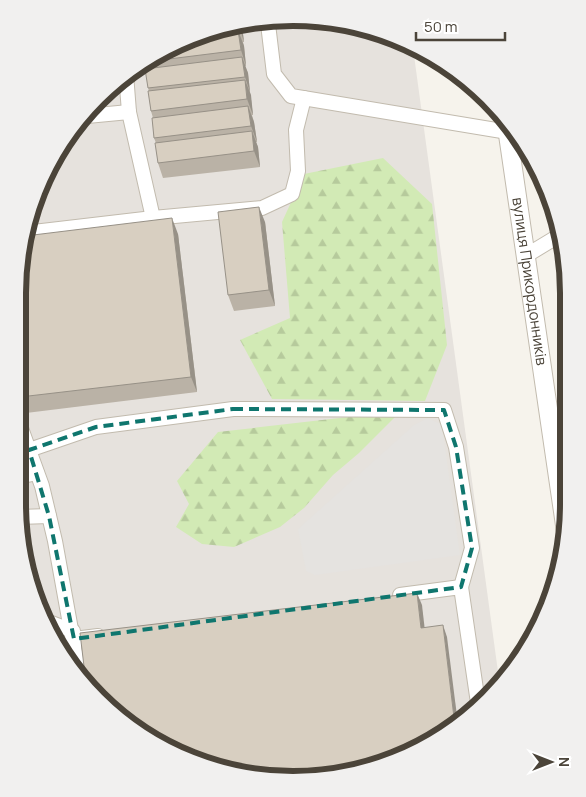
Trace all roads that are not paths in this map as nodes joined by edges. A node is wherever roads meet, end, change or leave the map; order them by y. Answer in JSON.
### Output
{"nodes":[{"id":1,"x":268,"y":28,"type":"edge"},
{"id":2,"x":127,"y":84,"type":"edge"},
{"id":3,"x":304,"y":98,"type":"junction"},
{"id":4,"x":129,"y":112,"type":"junction"},
{"id":5,"x":93,"y":115,"type":"edge"},
{"id":6,"x":501,"y":126,"type":"edge"},
{"id":7,"x":508,"y":136,"type":"edge"},
{"id":8,"x":154,"y":218,"type":"junction"},
{"id":9,"x":124,"y":221,"type":"junction"},
{"id":10,"x":160,"y":230,"type":"edge"},
{"id":11,"x":34,"y":236,"type":"edge"},
{"id":12,"x":554,"y":238,"type":"edge"},
{"id":13,"x":125,"y":240,"type":"edge"},
{"id":14,"x":527,"y":255,"type":"junction"},
{"id":15,"x":26,"y":442,"type":"edge"},
{"id":16,"x":29,"y":450,"type":"junction"},
{"id":17,"x":37,"y":473,"type":"junction"},
{"id":18,"x":26,"y":475,"type":"edge"},
{"id":19,"x":560,"y":489,"type":"edge"},
{"id":20,"x":49,"y":516,"type":"junction"},
{"id":21,"x":27,"y":517,"type":"edge"},
{"id":22,"x":461,"y":587,"type":"junction"},
{"id":23,"x":382,"y":598,"type":"edge"},
{"id":24,"x":56,"y":625,"type":"edge"},
{"id":25,"x":114,"y":634,"type":"edge"},
{"id":26,"x":74,"y":635,"type":"junction"},
{"id":27,"x":77,"y":661,"type":"edge"},
{"id":28,"x":477,"y":697,"type":"edge"}],
"edges":[{"from":1,"to":3,"type":"street"},
{"from":2,"to":4,"type":"street"},
{"from":3,"to":6,"type":"street"},
{"from":3,"to":8,"type":"street"},
{"from":4,"to":5,"type":"street"},
{"from":4,"to":8,"type":"street"},
{"from":7,"to":14,"type":"street","name":"вулиця Прикордонників"},
{"from":8,"to":9,"type":"street"},
{"from":8,"to":10,"type":"street"},
{"from":9,"to":11,"type":"street"},
{"from":9,"to":13,"type":"street"},
{"from":12,"to":14,"type":"street"},
{"from":14,"to":19,"type":"street","name":"вулиця Прикордонників"},
{"from":15,"to":16,"type":"street"},
{"from":16,"to":17,"type":"street"},
{"from":16,"to":22,"type":"street"},
{"from":17,"to":18,"type":"street"},
{"from":17,"to":20,"type":"street"},
{"from":20,"to":21,"type":"street"},
{"from":20,"to":26,"type":"street"},
{"from":22,"to":23,"type":"street"},
{"from":22,"to":28,"type":"street"},
{"from":24,"to":26,"type":"street"},
{"from":25,"to":26,"type":"street"},
{"from":26,"to":27,"type":"street"}]}
